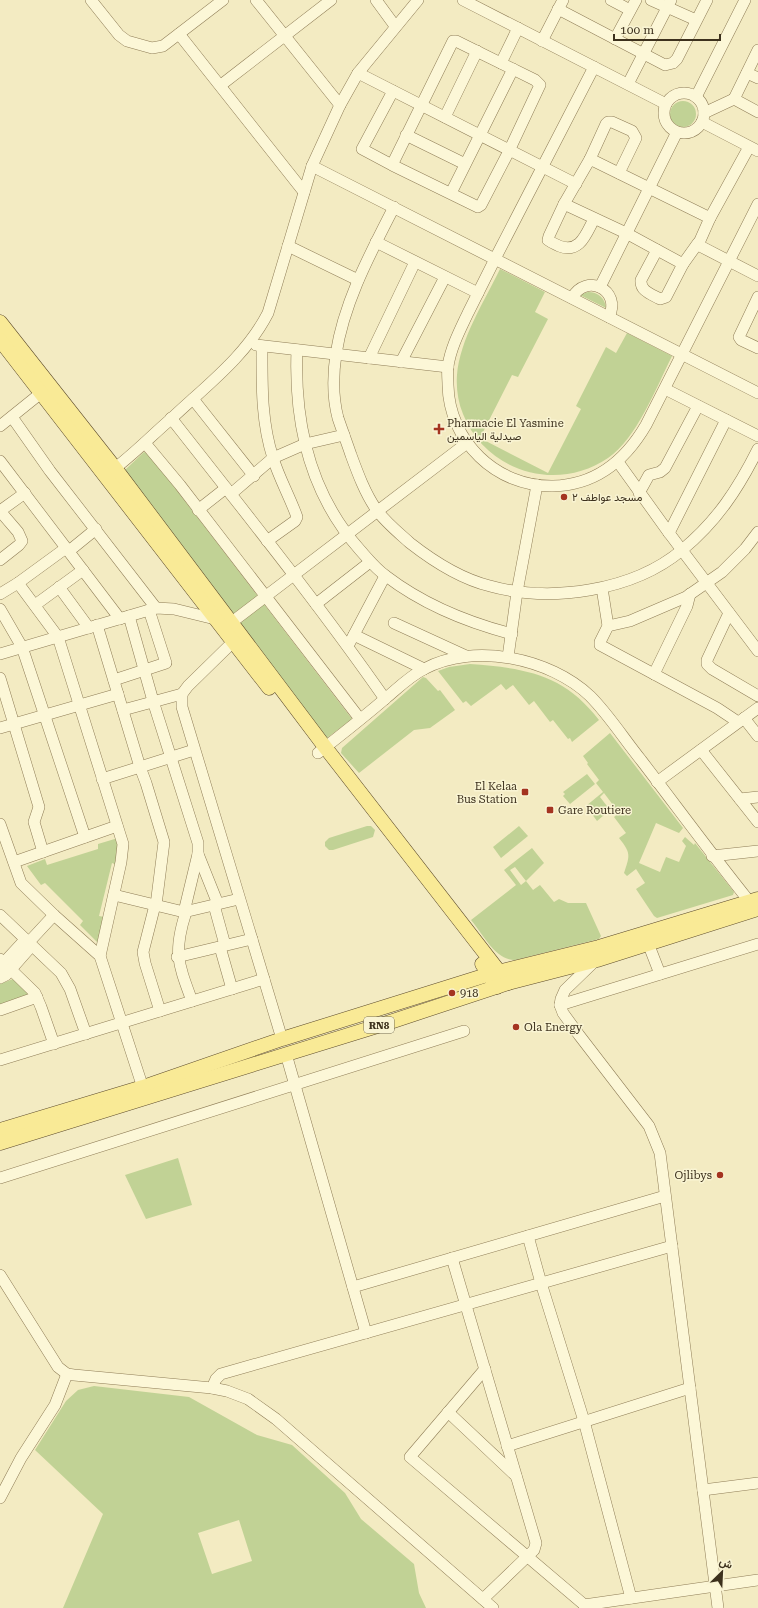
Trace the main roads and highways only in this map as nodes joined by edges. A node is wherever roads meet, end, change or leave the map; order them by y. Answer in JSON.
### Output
{"nodes":[{"id":1,"x":0,"y":322,"type":"edge"},
{"id":2,"x":0,"y":340,"type":"edge"},
{"id":3,"x":45,"y":390,"type":"junction"},
{"id":4,"x":755,"y":903,"type":"edge"},
{"id":5,"x":598,"y":953,"type":"junction"},
{"id":6,"x":494,"y":973,"type":"junction"},
{"id":7,"x":503,"y":985,"type":"junction"},
{"id":8,"x":144,"y":1092,"type":"junction"},
{"id":9,"x":0,"y":1130,"type":"edge"},
{"id":10,"x":0,"y":1143,"type":"edge"}],
"edges":[{"from":1,"to":3,"type":"main road"},
{"from":2,"to":3,"type":"main road"},
{"from":3,"to":6,"type":"main road"},
{"from":4,"to":5,"type":"main road","number":"RN8"},
{"from":5,"to":6,"type":"main road","number":"RN8"},
{"from":5,"to":7,"type":"main road","number":"RN8"},
{"from":6,"to":7,"type":"main road"},
{"from":6,"to":8,"type":"main road","number":"RN8"},
{"from":7,"to":8,"type":"main road","number":"RN8"},
{"from":8,"to":9,"type":"main road","number":"RN8"},
{"from":8,"to":10,"type":"main road","number":"RN8"}]}
